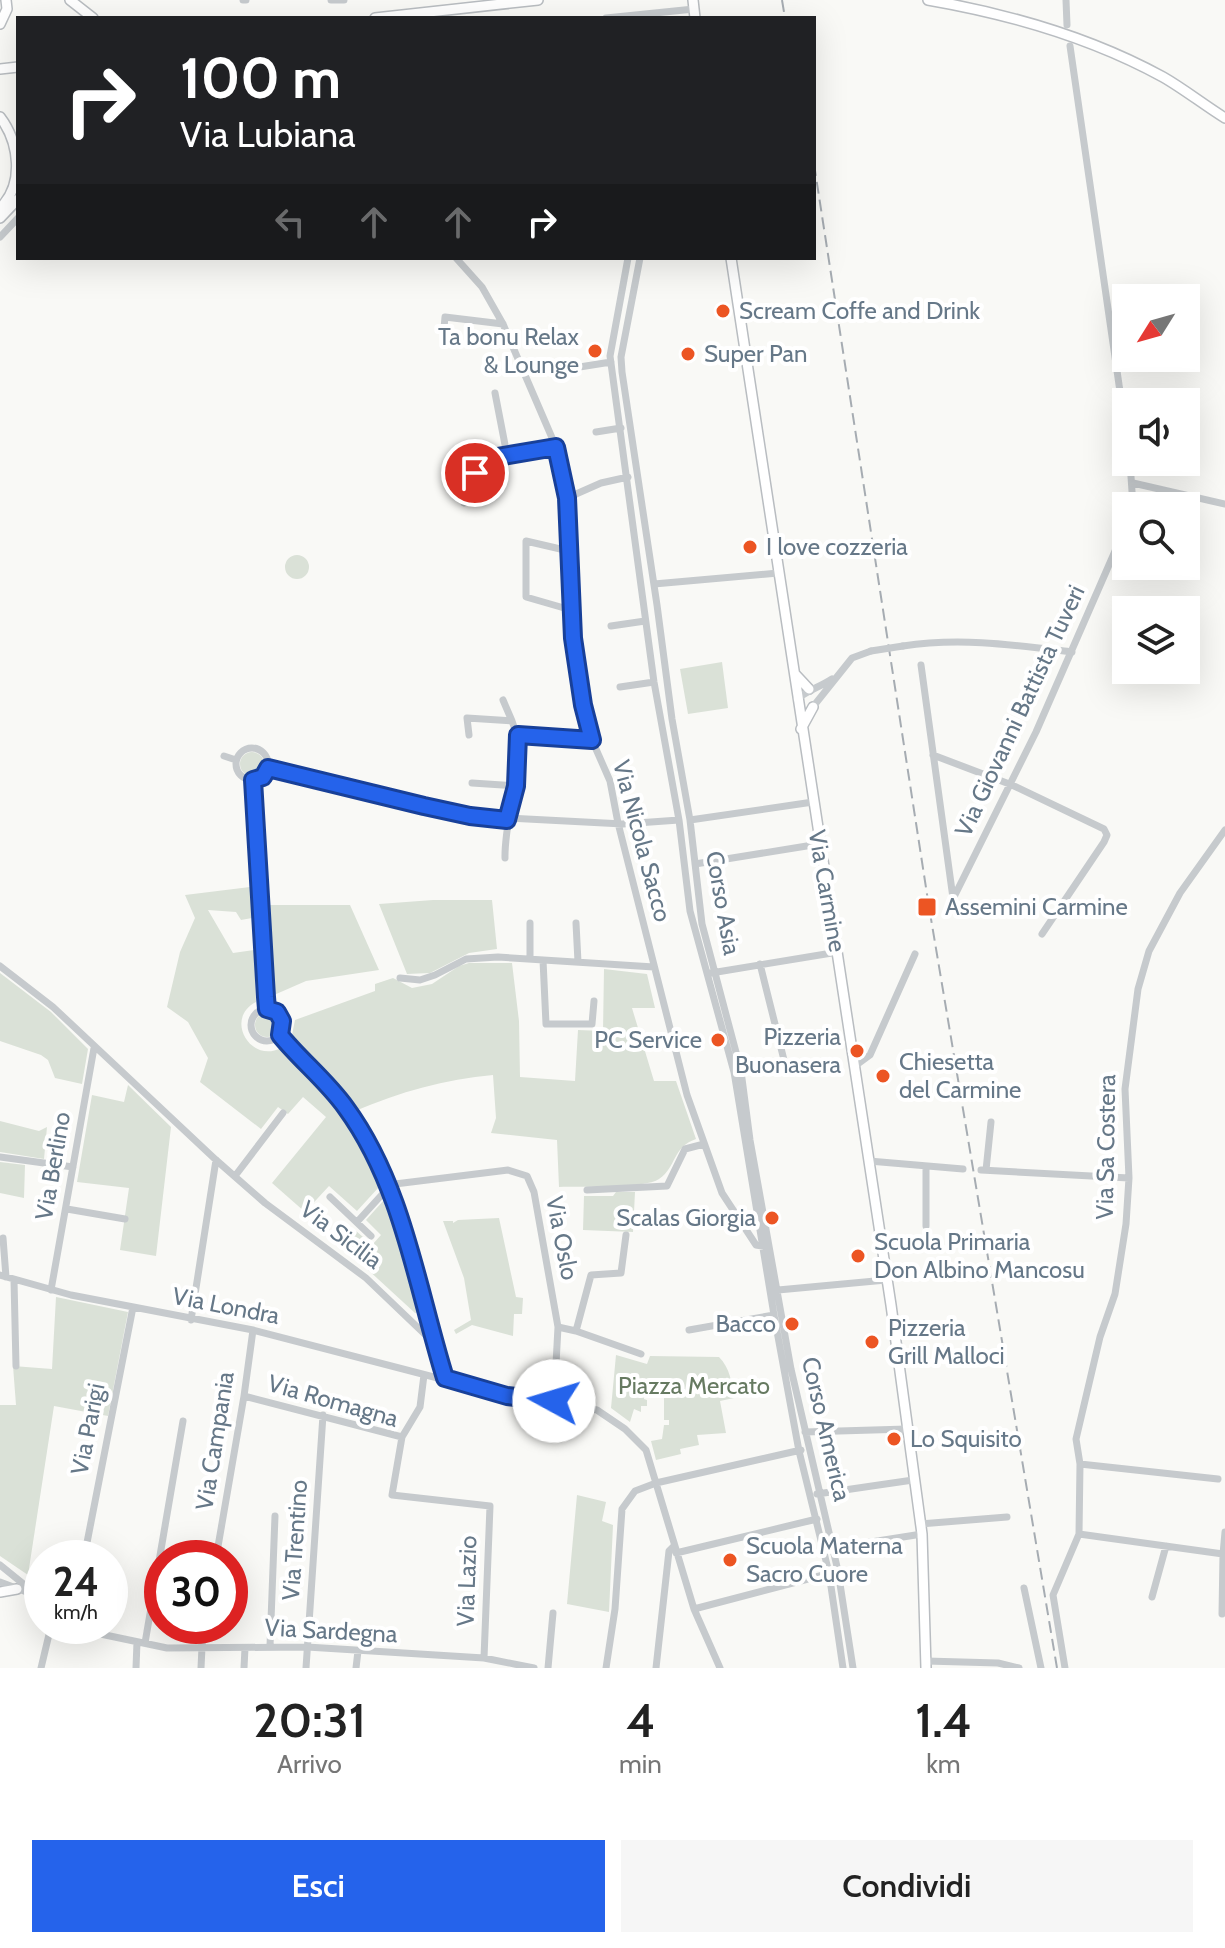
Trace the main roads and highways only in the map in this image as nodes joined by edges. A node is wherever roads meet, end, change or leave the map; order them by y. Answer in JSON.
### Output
{"nodes":[{"id":1,"x":6,"y":0,"type":"edge"},
{"id":2,"x":70,"y":0,"type":"edge"},
{"id":3,"x":538,"y":0,"type":"edge"},
{"id":4,"x":928,"y":0,"type":"edge"},
{"id":5,"x":90,"y":16,"type":"edge"},
{"id":6,"x":393,"y":16,"type":"edge"},
{"id":7,"x":0,"y":24,"type":"edge"},
{"id":8,"x":0,"y":117,"type":"edge"},
{"id":9,"x":1225,"y":118,"type":"edge"},
{"id":10,"x":16,"y":164,"type":"edge"},
{"id":11,"x":16,"y":178,"type":"edge"},
{"id":12,"x":16,"y":201,"type":"edge"},
{"id":13,"x":0,"y":208,"type":"edge"},
{"id":14,"x":0,"y":218,"type":"edge"},
{"id":15,"x":731,"y":260,"type":"edge"},
{"id":16,"x":792,"y":670,"type":"junction"},
{"id":17,"x":809,"y":689,"type":"road end"},
{"id":18,"x":813,"y":707,"type":"road end"},
{"id":19,"x":801,"y":729,"type":"junction"},
{"id":20,"x":17,"y":1589,"type":"road end"},
{"id":21,"x":0,"y":1592,"type":"edge"},
{"id":22,"x":926,"y":1665,"type":"edge"}],
"edges":[{"from":1,"to":7,"type":"main road"},
{"from":2,"to":5,"type":"main road"},
{"from":3,"to":6,"type":"main road"},
{"from":4,"to":9,"type":"main road"},
{"from":8,"to":10,"type":"main road"},
{"from":11,"to":13,"type":"main road"},
{"from":12,"to":14,"type":"main road"},
{"from":15,"to":16,"type":"main road","name":"Via Carmine"},
{"from":16,"to":17,"type":"main road"},
{"from":16,"to":19,"type":"main road","name":"Via Carmine"},
{"from":18,"to":19,"type":"main road"},
{"from":19,"to":22,"type":"main road","name":"Via Carmine"},
{"from":20,"to":21,"type":"main road"}]}
